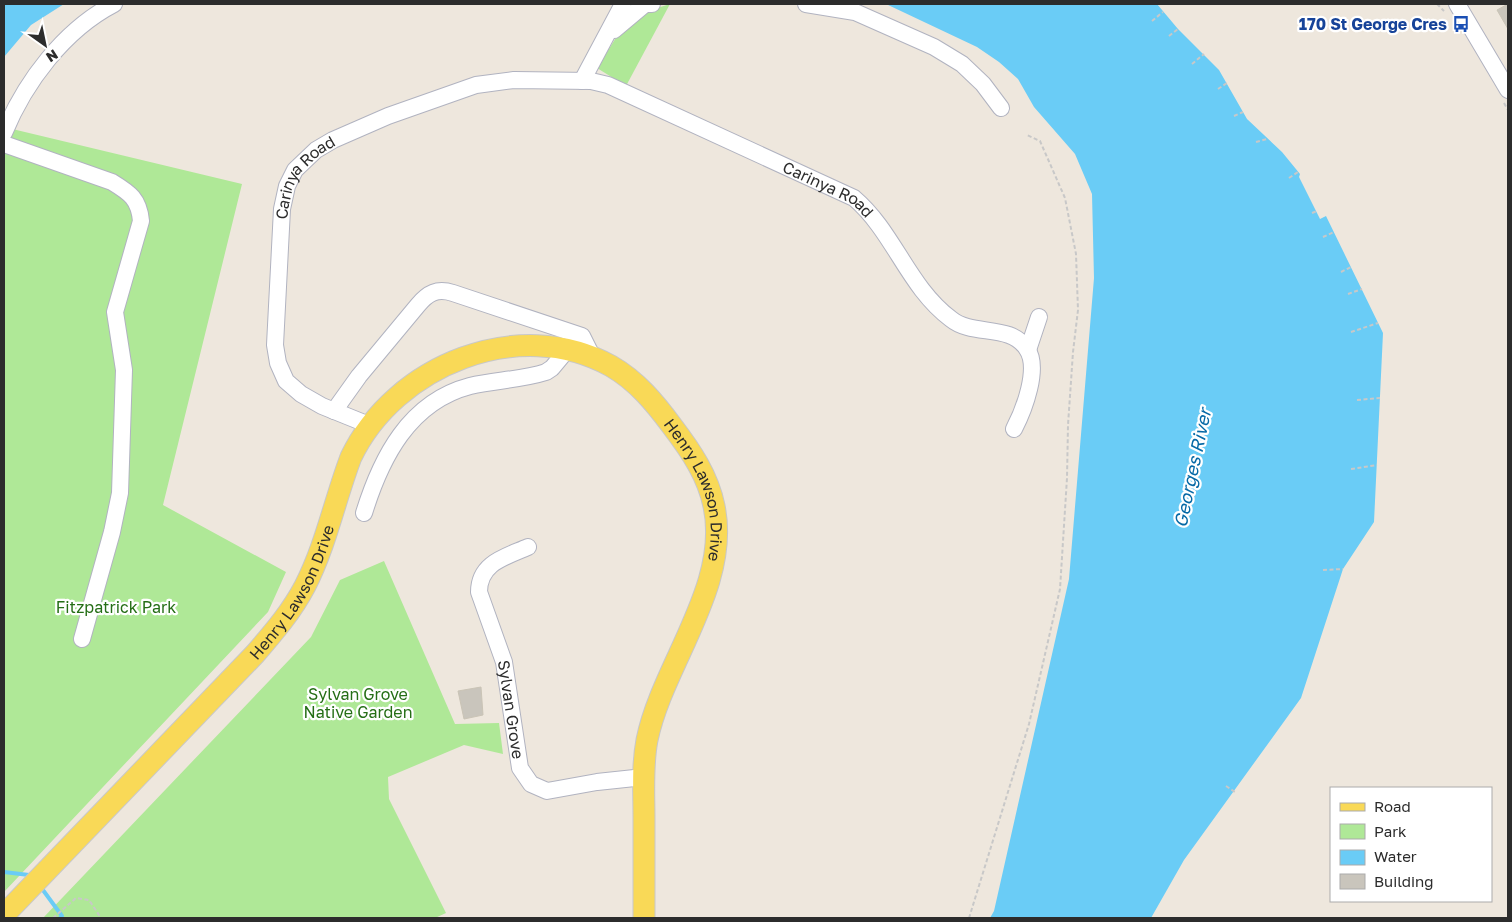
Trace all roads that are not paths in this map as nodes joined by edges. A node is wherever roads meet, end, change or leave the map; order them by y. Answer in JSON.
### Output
{"nodes":[{"id":1,"x":114,"y":4,"type":"edge"},
{"id":2,"x":623,"y":4,"type":"edge"},
{"id":3,"x":652,"y":4,"type":"edge"},
{"id":4,"x":806,"y":4,"type":"edge"},
{"id":5,"x":1458,"y":4,"type":"edge"},
{"id":6,"x":604,"y":40,"type":"junction"},
{"id":7,"x":582,"y":81,"type":"junction"},
{"id":8,"x":1508,"y":90,"type":"edge"},
{"id":9,"x":1001,"y":108,"type":"dead end"},
{"id":10,"x":4,"y":133,"type":"edge"},
{"id":11,"x":4,"y":144,"type":"edge"},
{"id":12,"x":1039,"y":317,"type":"dead end"},
{"id":13,"x":567,"y":350,"type":"junction"},
{"id":14,"x":1028,"y":350,"type":"junction"},
{"id":15,"x":594,"y":358,"type":"junction"},
{"id":16,"x":334,"y":411,"type":"junction"},
{"id":17,"x":369,"y":425,"type":"junction"},
{"id":18,"x":1014,"y":429,"type":"dead end"},
{"id":19,"x":364,"y":513,"type":"dead end"},
{"id":20,"x":528,"y":547,"type":"dead end"},
{"id":21,"x":82,"y":639,"type":"dead end"},
{"id":22,"x":644,"y":777,"type":"junction"},
{"id":23,"x":4,"y":915,"type":"edge"},
{"id":24,"x":644,"y":918,"type":"edge"}],
"edges":[{"from":1,"to":10,"type":"street"},
{"from":2,"to":6,"type":"street"},
{"from":3,"to":6,"type":"street"},
{"from":4,"to":9,"type":"street"},
{"from":5,"to":8,"type":"street"},
{"from":6,"to":7,"type":"street"},
{"from":7,"to":14,"type":"street","name":"Carinya Road"},
{"from":7,"to":16,"type":"street","name":"Carinya Road"},
{"from":11,"to":21,"type":"street"},
{"from":12,"to":14,"type":"street"},
{"from":13,"to":15,"type":"main road","name":"Henry Lawson Drive"},
{"from":13,"to":17,"type":"main road","name":"Henry Lawson Drive"},
{"from":13,"to":19,"type":"street"},
{"from":14,"to":18,"type":"street"},
{"from":15,"to":16,"type":"street"},
{"from":15,"to":22,"type":"main road","name":"Henry Lawson Drive"},
{"from":16,"to":17,"type":"street","name":"Carinya Road"},
{"from":17,"to":23,"type":"main road","name":"Henry Lawson Drive"},
{"from":20,"to":22,"type":"street","name":"Sylvan Grove"},
{"from":22,"to":24,"type":"main road","name":"Henry Lawson Drive"}]}
